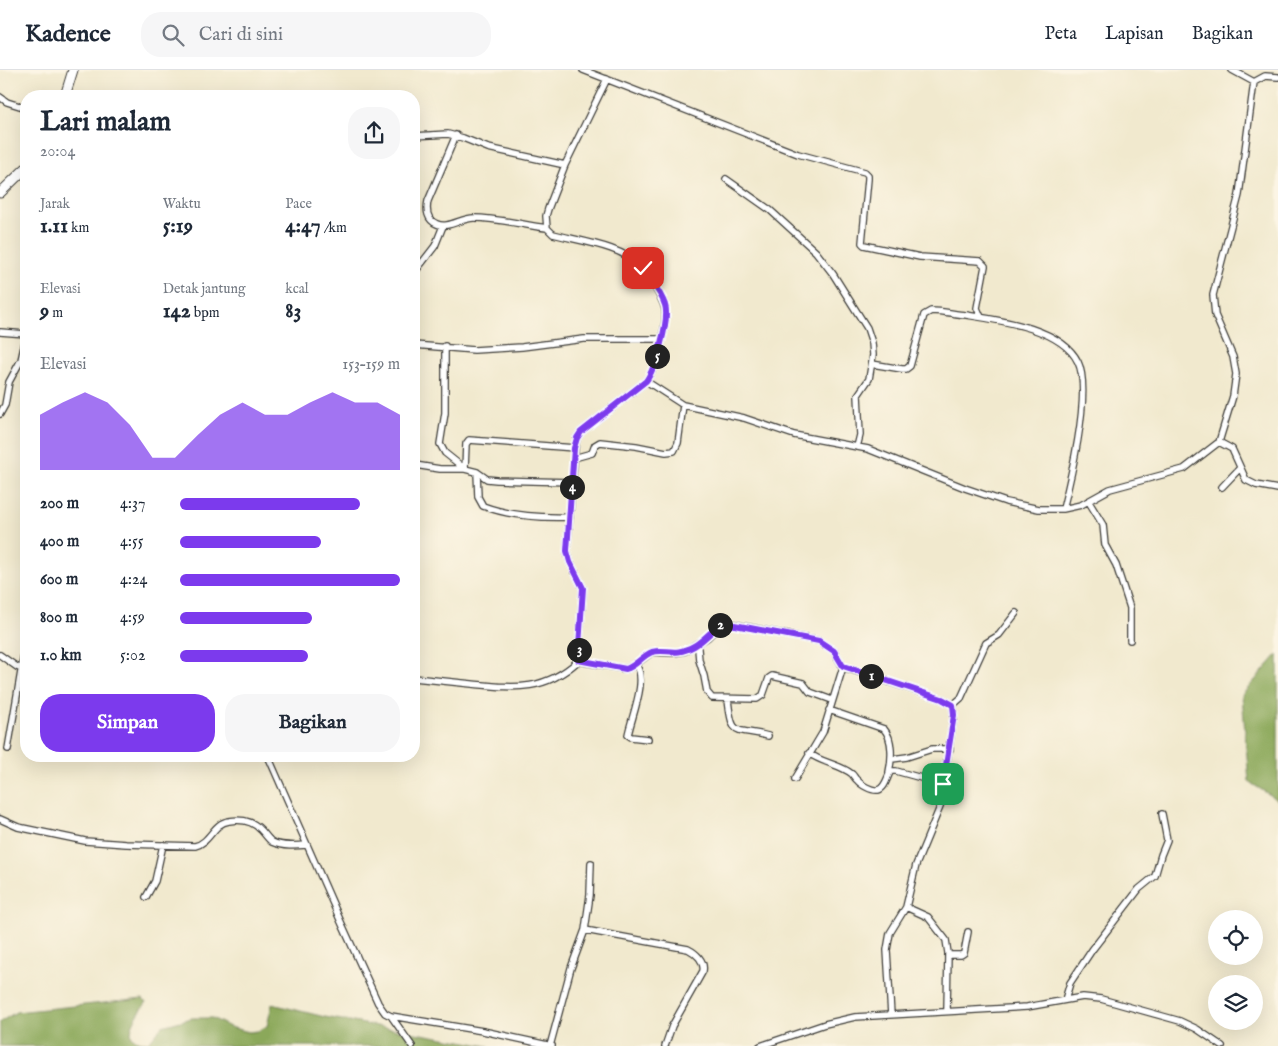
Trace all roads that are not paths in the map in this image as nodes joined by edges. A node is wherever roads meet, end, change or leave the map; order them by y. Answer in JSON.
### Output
{"nodes":[{"id":1,"x":73,"y":70,"type":"edge"},
{"id":2,"x":583,"y":70,"type":"edge"},
{"id":3,"x":1232,"y":70,"type":"edge"},
{"id":4,"x":1278,"y":77,"type":"edge"},
{"id":5,"x":607,"y":79,"type":"junction"},
{"id":6,"x":1254,"y":82,"type":"junction"},
{"id":7,"x":67,"y":90,"type":"edge"},
{"id":8,"x":0,"y":97,"type":"edge"},
{"id":9,"x":20,"y":106,"type":"edge"},
{"id":10,"x":456,"y":135,"type":"junction"},
{"id":11,"x":420,"y":136,"type":"edge"},
{"id":12,"x":565,"y":165,"type":"junction"},
{"id":13,"x":20,"y":174,"type":"edge"},
{"id":14,"x":726,"y":179,"type":"dead end"},
{"id":15,"x":0,"y":193,"type":"edge"},
{"id":16,"x":443,"y":226,"type":"junction"},
{"id":17,"x":547,"y":228,"type":"junction"},
{"id":18,"x":420,"y":265,"type":"edge"},
{"id":19,"x":980,"y":318,"type":"junction"},
{"id":20,"x":0,"y":332,"type":"edge"},
{"id":21,"x":20,"y":334,"type":"edge"},
{"id":22,"x":662,"y":339,"type":"junction"},
{"id":23,"x":420,"y":345,"type":"edge"},
{"id":24,"x":446,"y":346,"type":"junction"},
{"id":25,"x":20,"y":362,"type":"edge"},
{"id":26,"x":872,"y":364,"type":"junction"},
{"id":27,"x":646,"y":381,"type":"junction"},
{"id":28,"x":683,"y":405,"type":"junction"},
{"id":29,"x":0,"y":414,"type":"edge"},
{"id":30,"x":1219,"y":442,"type":"junction"},
{"id":31,"x":857,"y":446,"type":"junction"},
{"id":32,"x":574,"y":448,"type":"junction"},
{"id":33,"x":574,"y":458,"type":"junction"},
{"id":34,"x":420,"y":466,"type":"edge"},
{"id":35,"x":1240,"y":468,"type":"junction"},
{"id":36,"x":465,"y":469,"type":"junction"},
{"id":37,"x":477,"y":472,"type":"junction"},
{"id":38,"x":572,"y":482,"type":"junction"},
{"id":39,"x":1222,"y":487,"type":"dead end"},
{"id":40,"x":1278,"y":489,"type":"edge"},
{"id":41,"x":1089,"y":502,"type":"junction"},
{"id":42,"x":1063,"y":509,"type":"junction"},
{"id":43,"x":570,"y":517,"type":"junction"},
{"id":44,"x":1016,"y":613,"type":"dead end"},
{"id":45,"x":1130,"y":640,"type":"dead end"},
{"id":46,"x":696,"y":645,"type":"junction"},
{"id":47,"x":0,"y":655,"type":"edge"},
{"id":48,"x":578,"y":660,"type":"junction"},
{"id":49,"x":635,"y":664,"type":"junction"},
{"id":50,"x":843,"y":666,"type":"junction"},
{"id":51,"x":20,"y":668,"type":"edge"},
{"id":52,"x":420,"y":679,"type":"edge"},
{"id":53,"x":20,"y":690,"type":"edge"},
{"id":54,"x":728,"y":699,"type":"junction"},
{"id":55,"x":832,"y":700,"type":"junction"},
{"id":56,"x":953,"y":705,"type":"junction"},
{"id":57,"x":829,"y":710,"type":"junction"},
{"id":58,"x":768,"y":736,"type":"dead end"},
{"id":59,"x":648,"y":739,"type":"dead end"},
{"id":60,"x":8,"y":749,"type":"dead end"},
{"id":61,"x":950,"y":749,"type":"junction"},
{"id":62,"x":809,"y":753,"type":"junction"},
{"id":63,"x":892,"y":759,"type":"junction"},
{"id":64,"x":271,"y":762,"type":"edge"},
{"id":65,"x":889,"y":772,"type":"junction"},
{"id":66,"x":795,"y":779,"type":"dead end"},
{"id":67,"x":943,"y":784,"type":"junction"},
{"id":68,"x":1162,"y":814,"type":"dead end"},
{"id":69,"x":0,"y":819,"type":"edge"},
{"id":70,"x":163,"y":845,"type":"junction"},
{"id":71,"x":308,"y":845,"type":"junction"},
{"id":72,"x":591,"y":863,"type":"dead end"},
{"id":73,"x":146,"y":897,"type":"dead end"},
{"id":74,"x":906,"y":907,"type":"junction"},
{"id":75,"x":585,"y":930,"type":"junction"},
{"id":76,"x":968,"y":932,"type":"dead end"},
{"id":77,"x":948,"y":957,"type":"junction"},
{"id":78,"x":1065,"y":1000,"type":"junction"},
{"id":79,"x":947,"y":1011,"type":"junction"},
{"id":80,"x":891,"y":1015,"type":"junction"},
{"id":81,"x":391,"y":1016,"type":"junction"},
{"id":82,"x":412,"y":1046,"type":"edge"},
{"id":83,"x":552,"y":1046,"type":"edge"},
{"id":84,"x":665,"y":1046,"type":"edge"},
{"id":85,"x":760,"y":1046,"type":"edge"},
{"id":86,"x":1222,"y":1046,"type":"edge"}],
"edges":[{"from":1,"to":7,"type":"highway"},
{"from":2,"to":5,"type":"street"},
{"from":3,"to":6,"type":"street"},
{"from":4,"to":6,"type":"street"},
{"from":5,"to":12,"type":"street"},
{"from":5,"to":19,"type":"street"},
{"from":6,"to":30,"type":"street"},
{"from":8,"to":9,"type":"street"},
{"from":10,"to":11,"type":"street"},
{"from":10,"to":12,"type":"street"},
{"from":10,"to":16,"type":"street"},
{"from":12,"to":17,"type":"street"},
{"from":13,"to":15,"type":"highway"},
{"from":14,"to":26,"type":"street"},
{"from":16,"to":17,"type":"street"},
{"from":16,"to":18,"type":"street"},
{"from":17,"to":22,"type":"street"},
{"from":19,"to":26,"type":"street"},
{"from":19,"to":42,"type":"street"},
{"from":20,"to":21,"type":"street"},
{"from":22,"to":24,"type":"street"},
{"from":22,"to":27,"type":"street"},
{"from":23,"to":24,"type":"street"},
{"from":24,"to":36,"type":"street"},
{"from":25,"to":29,"type":"street"},
{"from":26,"to":31,"type":"street"},
{"from":27,"to":28,"type":"street"},
{"from":27,"to":32,"type":"street"},
{"from":28,"to":31,"type":"street"},
{"from":28,"to":33,"type":"street"},
{"from":30,"to":35,"type":"street"},
{"from":30,"to":41,"type":"street"},
{"from":31,"to":42,"type":"street"},
{"from":32,"to":33,"type":"street"},
{"from":32,"to":36,"type":"street"},
{"from":33,"to":38,"type":"street"},
{"from":34,"to":36,"type":"street"},
{"from":35,"to":39,"type":"street"},
{"from":35,"to":40,"type":"street"},
{"from":36,"to":37,"type":"street"},
{"from":37,"to":38,"type":"street"},
{"from":37,"to":43,"type":"street"},
{"from":38,"to":43,"type":"street"},
{"from":41,"to":42,"type":"street"},
{"from":41,"to":45,"type":"street"},
{"from":43,"to":48,"type":"street"},
{"from":44,"to":56,"type":"street"},
{"from":46,"to":49,"type":"street"},
{"from":46,"to":50,"type":"street"},
{"from":46,"to":54,"type":"street"},
{"from":47,"to":51,"type":"street"},
{"from":48,"to":49,"type":"street"},
{"from":48,"to":52,"type":"street"},
{"from":49,"to":59,"type":"street"},
{"from":50,"to":55,"type":"street"},
{"from":50,"to":56,"type":"street"},
{"from":53,"to":60,"type":"street"},
{"from":54,"to":55,"type":"street"},
{"from":54,"to":58,"type":"street"},
{"from":55,"to":57,"type":"street"},
{"from":56,"to":61,"type":"street"},
{"from":57,"to":62,"type":"street"},
{"from":57,"to":63,"type":"street"},
{"from":61,"to":63,"type":"street"},
{"from":61,"to":67,"type":"street"},
{"from":62,"to":65,"type":"street"},
{"from":62,"to":66,"type":"street"},
{"from":63,"to":65,"type":"street"},
{"from":64,"to":71,"type":"street"},
{"from":65,"to":67,"type":"street"},
{"from":67,"to":74,"type":"street"},
{"from":68,"to":78,"type":"street"},
{"from":69,"to":70,"type":"street"},
{"from":70,"to":71,"type":"street"},
{"from":70,"to":73,"type":"street"},
{"from":71,"to":81,"type":"street"},
{"from":72,"to":75,"type":"street"},
{"from":74,"to":77,"type":"street"},
{"from":74,"to":80,"type":"street"},
{"from":75,"to":83,"type":"street"},
{"from":75,"to":84,"type":"street"},
{"from":76,"to":77,"type":"street"},
{"from":77,"to":79,"type":"street"},
{"from":78,"to":79,"type":"street"},
{"from":78,"to":86,"type":"street"},
{"from":79,"to":80,"type":"street"},
{"from":80,"to":85,"type":"street"},
{"from":81,"to":82,"type":"street"},
{"from":81,"to":83,"type":"street"}]}
